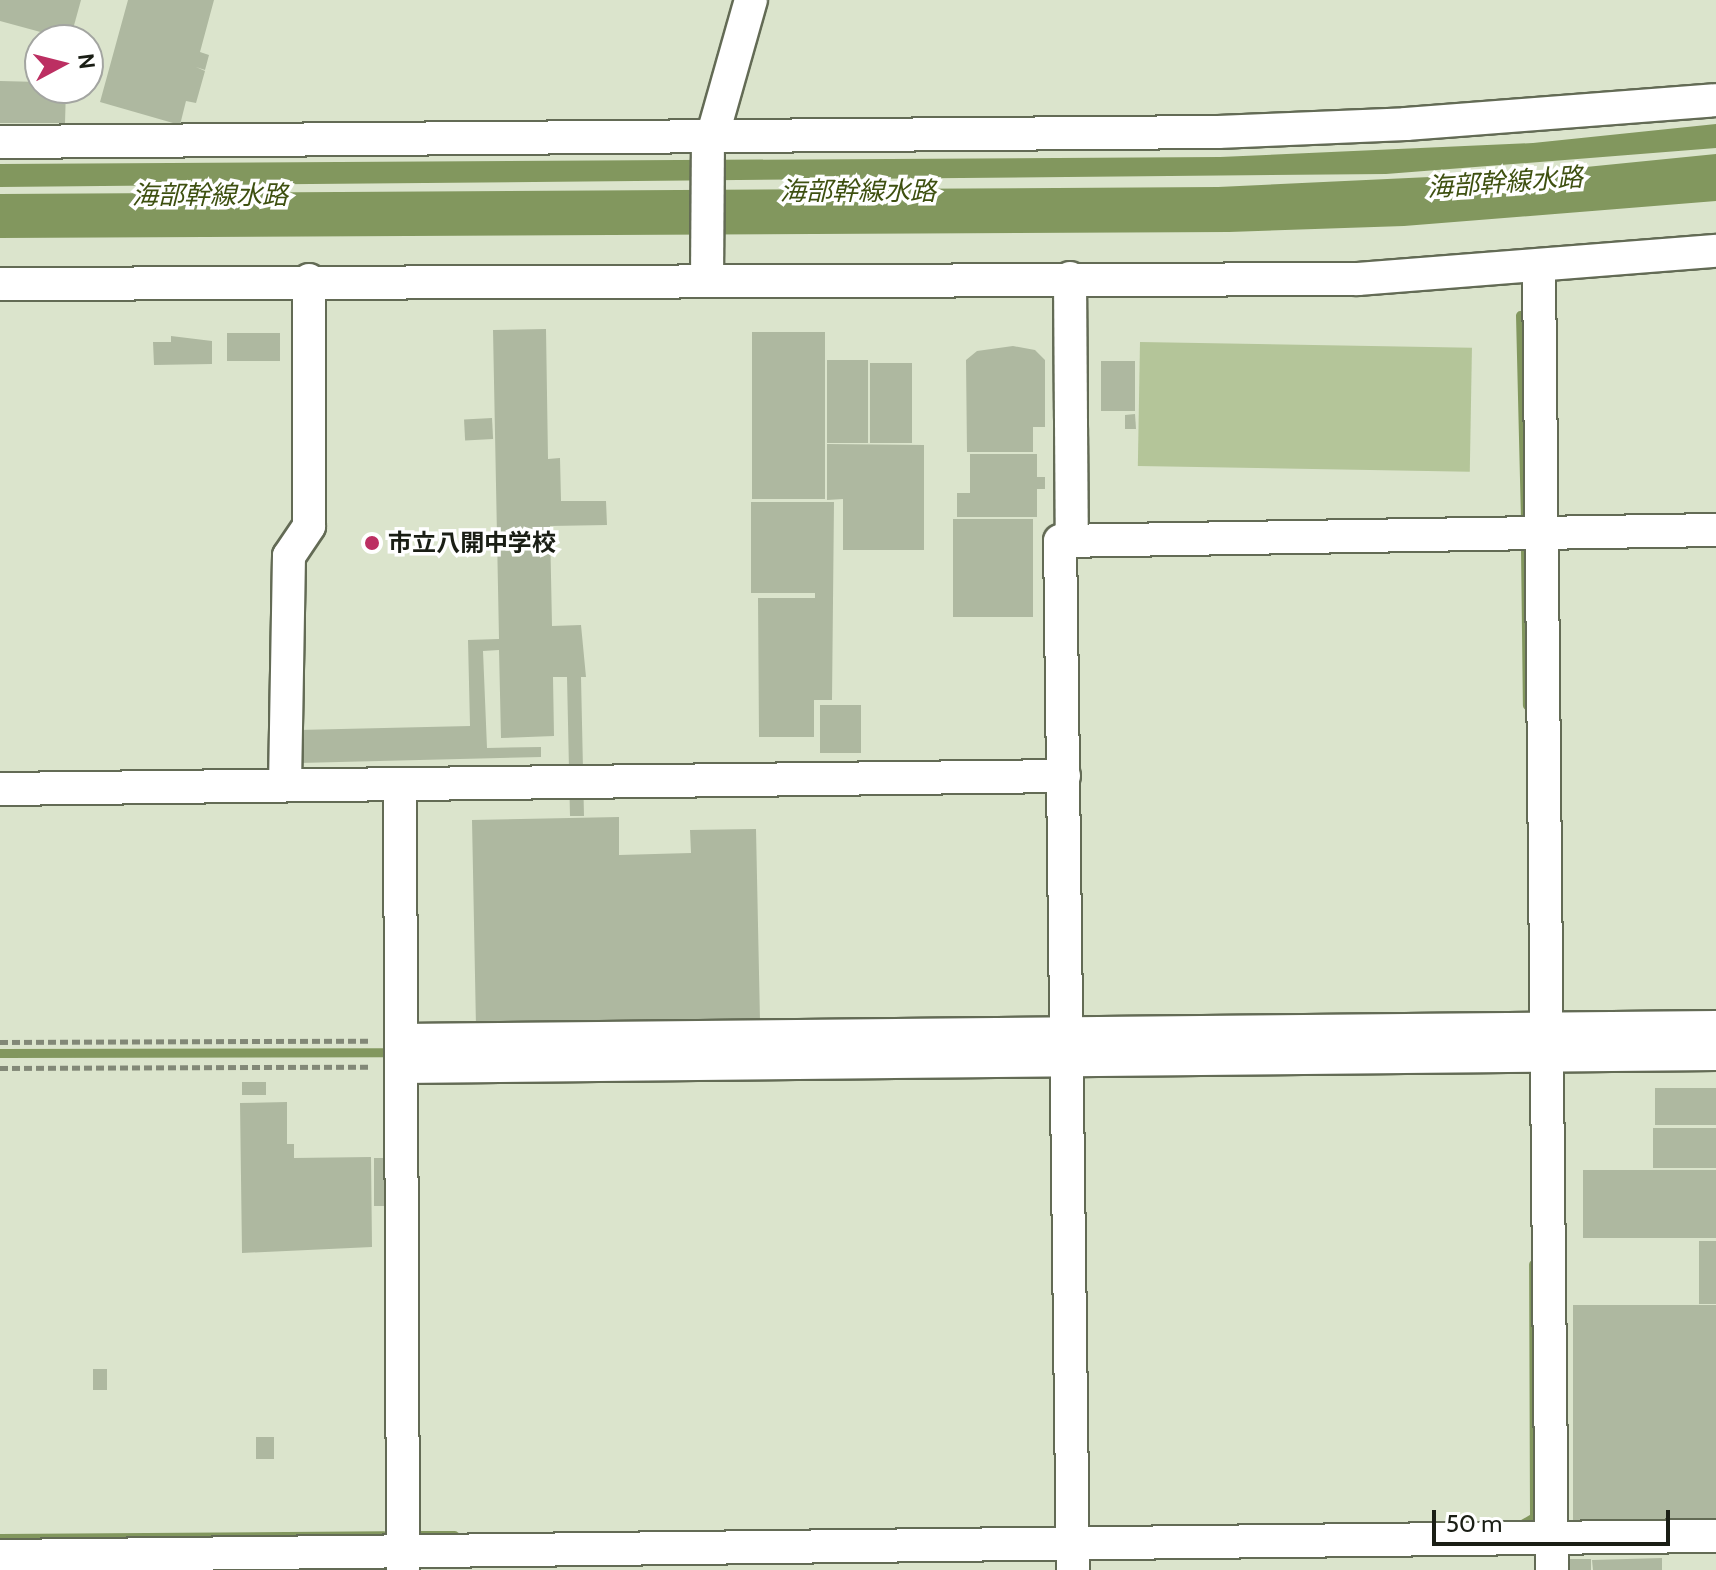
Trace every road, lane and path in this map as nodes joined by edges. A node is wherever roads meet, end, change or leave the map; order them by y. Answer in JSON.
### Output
{"nodes":[{"id":1,"x":751,"y":0,"type":"edge"},
{"id":2,"x":1716,"y":100,"type":"edge"},
{"id":3,"x":709,"y":139,"type":"junction"},
{"id":4,"x":0,"y":142,"type":"edge"},
{"id":5,"x":1716,"y":251,"type":"edge"},
{"id":6,"x":1539,"y":268,"type":"junction"},
{"id":7,"x":1070,"y":278,"type":"junction"},
{"id":8,"x":309,"y":280,"type":"junction"},
{"id":9,"x":707,"y":280,"type":"junction"},
{"id":10,"x":0,"y":284,"type":"edge"},
{"id":11,"x":1716,"y":530,"type":"edge"},
{"id":12,"x":1543,"y":532,"type":"junction"},
{"id":13,"x":1072,"y":541,"type":"junction"},
{"id":14,"x":1064,"y":776,"type":"junction"},
{"id":15,"x":400,"y":784,"type":"junction"},
{"id":16,"x":285,"y":785,"type":"junction"},
{"id":17,"x":0,"y":789,"type":"edge"},
{"id":18,"x":1716,"y":1027,"type":"edge"},
{"id":19,"x":0,"y":1042,"type":"edge"},
{"id":20,"x":1547,"y":1042,"type":"junction"},
{"id":21,"x":1069,"y":1046,"type":"junction"},
{"id":22,"x":401,"y":1054,"type":"junction"},
{"id":23,"x":1716,"y":1054,"type":"edge"},
{"id":24,"x":0,"y":1068,"type":"edge"},
{"id":25,"x":1716,"y":1536,"type":"edge"},
{"id":26,"x":1552,"y":1537,"type":"junction"},
{"id":27,"x":0,"y":1556,"type":"edge"},
{"id":28,"x":1073,"y":1558,"type":"edge"},
{"id":29,"x":403,"y":1560,"type":"edge"},
{"id":30,"x":1552,"y":1570,"type":"edge"}],
"edges":[{"from":1,"to":3,"type":"street"},
{"from":2,"to":3,"type":"street"},
{"from":3,"to":4,"type":"street"},
{"from":3,"to":9,"type":"street"},
{"from":5,"to":6,"type":"street"},
{"from":6,"to":7,"type":"street"},
{"from":6,"to":12,"type":"street"},
{"from":7,"to":9,"type":"street"},
{"from":7,"to":13,"type":"street"},
{"from":8,"to":9,"type":"street"},
{"from":8,"to":10,"type":"street"},
{"from":8,"to":16,"type":"street"},
{"from":11,"to":12,"type":"street"},
{"from":12,"to":13,"type":"street"},
{"from":12,"to":20,"type":"street"},
{"from":13,"to":14,"type":"street"},
{"from":14,"to":15,"type":"street"},
{"from":14,"to":21,"type":"street"},
{"from":15,"to":16,"type":"street"},
{"from":15,"to":22,"type":"street"},
{"from":16,"to":17,"type":"street"},
{"from":18,"to":20,"type":"street"},
{"from":19,"to":22,"type":"path"},
{"from":20,"to":21,"type":"street"},
{"from":20,"to":23,"type":"street"},
{"from":20,"to":26,"type":"street"},
{"from":21,"to":22,"type":"street"},
{"from":21,"to":28,"type":"street"},
{"from":22,"to":24,"type":"path"},
{"from":22,"to":29,"type":"street"},
{"from":25,"to":26,"type":"street"},
{"from":26,"to":28,"type":"street"},
{"from":26,"to":30,"type":"street"},
{"from":27,"to":29,"type":"street"},
{"from":28,"to":29,"type":"street"}]}
